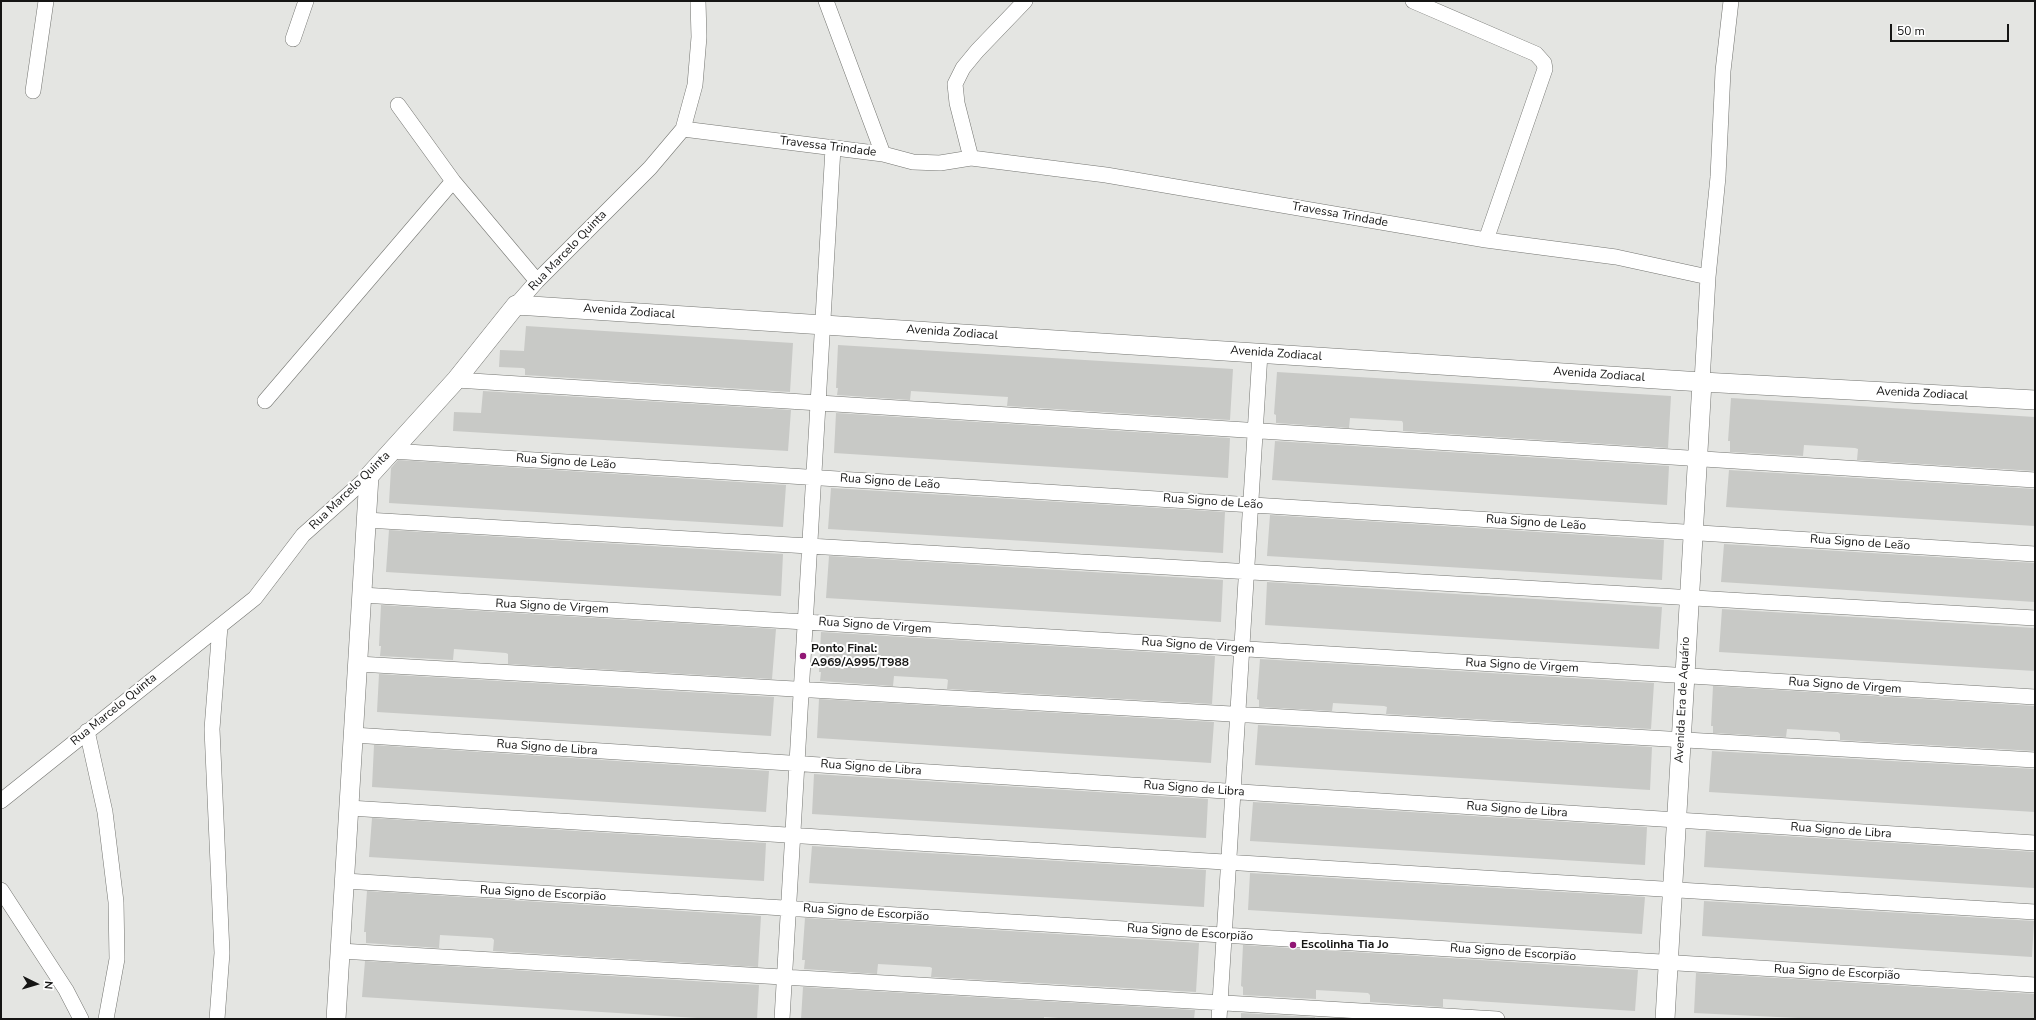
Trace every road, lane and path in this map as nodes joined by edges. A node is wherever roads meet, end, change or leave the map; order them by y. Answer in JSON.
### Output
{"nodes":[{"id":1,"x":46,"y":1,"type":"edge"},
{"id":2,"x":306,"y":1,"type":"edge"},
{"id":3,"x":698,"y":1,"type":"edge"},
{"id":4,"x":826,"y":1,"type":"edge"},
{"id":5,"x":1025,"y":1,"type":"edge"},
{"id":6,"x":1413,"y":1,"type":"edge"},
{"id":7,"x":1731,"y":1,"type":"edge"},
{"id":8,"x":293,"y":39,"type":"dead end"},
{"id":9,"x":33,"y":91,"type":"dead end"},
{"id":10,"x":398,"y":106,"type":"dead end"},
{"id":11,"x":683,"y":128,"type":"junction"},
{"id":12,"x":833,"y":148,"type":"junction"},
{"id":13,"x":884,"y":154,"type":"junction"},
{"id":14,"x":971,"y":158,"type":"junction"},
{"id":15,"x":453,"y":181,"type":"junction"},
{"id":16,"x":1486,"y":240,"type":"junction"},
{"id":17,"x":1708,"y":277,"type":"junction"},
{"id":18,"x":537,"y":281,"type":"junction"},
{"id":19,"x":516,"y":305,"type":"junction"},
{"id":20,"x":823,"y":325,"type":"junction"},
{"id":21,"x":1260,"y":353,"type":"junction"},
{"id":22,"x":456,"y":380,"type":"junction"},
{"id":23,"x":1702,"y":382,"type":"junction"},
{"id":24,"x":2035,"y":400,"type":"edge"},
{"id":25,"x":265,"y":401,"type":"dead end"},
{"id":26,"x":818,"y":403,"type":"junction"},
{"id":27,"x":1255,"y":431,"type":"junction"},
{"id":28,"x":391,"y":451,"type":"junction"},
{"id":29,"x":1697,"y":459,"type":"junction"},
{"id":30,"x":369,"y":476,"type":"junction"},
{"id":31,"x":814,"y":477,"type":"junction"},
{"id":32,"x":2035,"y":480,"type":"edge"},
{"id":33,"x":1251,"y":505,"type":"junction"},
{"id":34,"x":366,"y":520,"type":"junction"},
{"id":35,"x":1693,"y":532,"type":"junction"},
{"id":36,"x":810,"y":546,"type":"junction"},
{"id":37,"x":2035,"y":554,"type":"edge"},
{"id":38,"x":1247,"y":572,"type":"junction"},
{"id":39,"x":362,"y":595,"type":"junction"},
{"id":40,"x":1689,"y":598,"type":"junction"},
{"id":41,"x":2035,"y":618,"type":"edge"},
{"id":42,"x":805,"y":622,"type":"junction"},
{"id":43,"x":220,"y":626,"type":"junction"},
{"id":44,"x":1242,"y":649,"type":"junction"},
{"id":45,"x":358,"y":664,"type":"junction"},
{"id":46,"x":1685,"y":676,"type":"junction"},
{"id":47,"x":801,"y":689,"type":"junction"},
{"id":48,"x":2035,"y":697,"type":"edge"},
{"id":49,"x":1238,"y":714,"type":"junction"},
{"id":50,"x":87,"y":731,"type":"junction"},
{"id":51,"x":353,"y":735,"type":"junction"},
{"id":52,"x":1681,"y":740,"type":"junction"},
{"id":53,"x":2035,"y":760,"type":"edge"},
{"id":54,"x":797,"y":764,"type":"junction"},
{"id":55,"x":1233,"y":792,"type":"junction"},
{"id":56,"x":1,"y":801,"type":"edge"},
{"id":57,"x":349,"y":808,"type":"junction"},
{"id":58,"x":1676,"y":820,"type":"junction"},
{"id":59,"x":793,"y":835,"type":"junction"},
{"id":60,"x":2035,"y":843,"type":"edge"},
{"id":61,"x":1229,"y":862,"type":"junction"},
{"id":62,"x":345,"y":882,"type":"junction"},
{"id":63,"x":1672,"y":889,"type":"junction"},
{"id":64,"x":1,"y":890,"type":"edge"},
{"id":65,"x":788,"y":909,"type":"junction"},
{"id":66,"x":2035,"y":912,"type":"edge"},
{"id":67,"x":1224,"y":935,"type":"junction"},
{"id":68,"x":340,"y":951,"type":"junction"},
{"id":69,"x":1668,"y":963,"type":"junction"},
{"id":70,"x":784,"y":977,"type":"junction"},
{"id":71,"x":2035,"y":985,"type":"edge"},
{"id":72,"x":1220,"y":1003,"type":"junction"},
{"id":73,"x":81,"y":1019,"type":"edge"},
{"id":74,"x":106,"y":1019,"type":"edge"},
{"id":75,"x":217,"y":1019,"type":"edge"},
{"id":76,"x":336,"y":1019,"type":"edge"},
{"id":77,"x":782,"y":1019,"type":"edge"},
{"id":78,"x":1219,"y":1019,"type":"edge"},
{"id":79,"x":1497,"y":1019,"type":"edge"},
{"id":80,"x":1665,"y":1019,"type":"edge"}],
"edges":[{"from":1,"to":9,"type":"street"},
{"from":2,"to":8,"type":"street"},
{"from":3,"to":11,"type":"street"},
{"from":4,"to":13,"type":"street"},
{"from":5,"to":14,"type":"street"},
{"from":6,"to":16,"type":"street"},
{"from":7,"to":17,"type":"street"},
{"from":10,"to":15,"type":"street"},
{"from":11,"to":12,"type":"street","name":"Travessa Trindade"},
{"from":11,"to":18,"type":"street","name":"Rua Marcelo Quinta"},
{"from":12,"to":13,"type":"street","name":"Travessa Trindade"},
{"from":12,"to":20,"type":"street"},
{"from":13,"to":14,"type":"street","name":"Travessa Trindade"},
{"from":14,"to":16,"type":"street","name":"Travessa Trindade"},
{"from":15,"to":18,"type":"street"},
{"from":15,"to":25,"type":"street"},
{"from":16,"to":17,"type":"street","name":"Travessa Trindade"},
{"from":17,"to":23,"type":"street"},
{"from":18,"to":19,"type":"street","name":"Rua Marcelo Quinta"},
{"from":19,"to":20,"type":"street","name":"Avenida Zodiacal"},
{"from":19,"to":22,"type":"street","name":"Rua Marcelo Quinta"},
{"from":20,"to":21,"type":"street","name":"Avenida Zodiacal"},
{"from":20,"to":26,"type":"street"},
{"from":21,"to":23,"type":"street","name":"Avenida Zodiacal"},
{"from":21,"to":27,"type":"street"},
{"from":22,"to":26,"type":"street"},
{"from":22,"to":28,"type":"street","name":"Rua Marcelo Quinta"},
{"from":23,"to":24,"type":"street","name":"Avenida Zodiacal"},
{"from":23,"to":29,"type":"street","name":"Avenida Era de Aquário"},
{"from":26,"to":27,"type":"street"},
{"from":26,"to":31,"type":"street"},
{"from":27,"to":29,"type":"street"},
{"from":27,"to":33,"type":"street"},
{"from":28,"to":30,"type":"street","name":"Rua Marcelo Quinta"},
{"from":28,"to":31,"type":"street","name":"Rua Signo de Leão"},
{"from":29,"to":32,"type":"street"},
{"from":29,"to":35,"type":"street","name":"Avenida Era de Aquário"},
{"from":30,"to":34,"type":"street"},
{"from":30,"to":43,"type":"street","name":"Rua Marcelo Quinta"},
{"from":31,"to":33,"type":"street","name":"Rua Signo de Leão"},
{"from":31,"to":36,"type":"street"},
{"from":33,"to":35,"type":"street","name":"Rua Signo de Leão"},
{"from":33,"to":38,"type":"street"},
{"from":34,"to":36,"type":"street"},
{"from":34,"to":39,"type":"street"},
{"from":35,"to":37,"type":"street","name":"Rua Signo de Leão"},
{"from":35,"to":40,"type":"street","name":"Avenida Era de Aquário"},
{"from":36,"to":38,"type":"street"},
{"from":36,"to":42,"type":"street"},
{"from":38,"to":40,"type":"street"},
{"from":38,"to":44,"type":"street"},
{"from":39,"to":42,"type":"street","name":"Rua Signo de Virgem"},
{"from":39,"to":45,"type":"street"},
{"from":40,"to":41,"type":"street"},
{"from":40,"to":46,"type":"street","name":"Avenida Era de Aquário"},
{"from":42,"to":44,"type":"street","name":"Rua Signo de Virgem"},
{"from":42,"to":47,"type":"street"},
{"from":43,"to":50,"type":"street","name":"Rua Marcelo Quinta"},
{"from":43,"to":75,"type":"street"},
{"from":44,"to":46,"type":"street","name":"Rua Signo de Virgem"},
{"from":44,"to":49,"type":"street"},
{"from":45,"to":47,"type":"street"},
{"from":45,"to":51,"type":"street"},
{"from":46,"to":48,"type":"street","name":"Rua Signo de Virgem"},
{"from":46,"to":52,"type":"street","name":"Avenida Era de Aquário"},
{"from":47,"to":49,"type":"street"},
{"from":47,"to":54,"type":"street"},
{"from":49,"to":52,"type":"street"},
{"from":49,"to":55,"type":"street"},
{"from":50,"to":56,"type":"street","name":"Rua Marcelo Quinta"},
{"from":50,"to":74,"type":"street"},
{"from":51,"to":54,"type":"street","name":"Rua Signo de Libra"},
{"from":51,"to":57,"type":"street"},
{"from":52,"to":53,"type":"street"},
{"from":52,"to":58,"type":"street","name":"Avenida Era de Aquário"},
{"from":54,"to":55,"type":"street","name":"Rua Signo de Libra"},
{"from":54,"to":59,"type":"street"},
{"from":55,"to":58,"type":"street","name":"Rua Signo de Libra"},
{"from":55,"to":61,"type":"street"},
{"from":57,"to":59,"type":"street"},
{"from":57,"to":62,"type":"street"},
{"from":58,"to":60,"type":"street","name":"Rua Signo de Libra"},
{"from":58,"to":63,"type":"street","name":"Avenida Era de Aquário"},
{"from":59,"to":61,"type":"street"},
{"from":59,"to":65,"type":"street"},
{"from":61,"to":63,"type":"street"},
{"from":61,"to":67,"type":"street"},
{"from":62,"to":65,"type":"street","name":"Rua Signo de Escorpião"},
{"from":62,"to":68,"type":"street"},
{"from":63,"to":66,"type":"street"},
{"from":63,"to":69,"type":"street","name":"Avenida Era de Aquário"},
{"from":64,"to":73,"type":"street"},
{"from":65,"to":67,"type":"street","name":"Rua Signo de Escorpião"},
{"from":65,"to":70,"type":"street"},
{"from":67,"to":69,"type":"street","name":"Rua Signo de Escorpião"},
{"from":67,"to":72,"type":"street"},
{"from":68,"to":70,"type":"street"},
{"from":68,"to":76,"type":"street"},
{"from":69,"to":71,"type":"street","name":"Rua Signo de Escorpião"},
{"from":69,"to":80,"type":"street","name":"Avenida Era de Aquário"},
{"from":70,"to":72,"type":"street"},
{"from":70,"to":77,"type":"street"},
{"from":72,"to":78,"type":"street"},
{"from":72,"to":79,"type":"street"}]}
